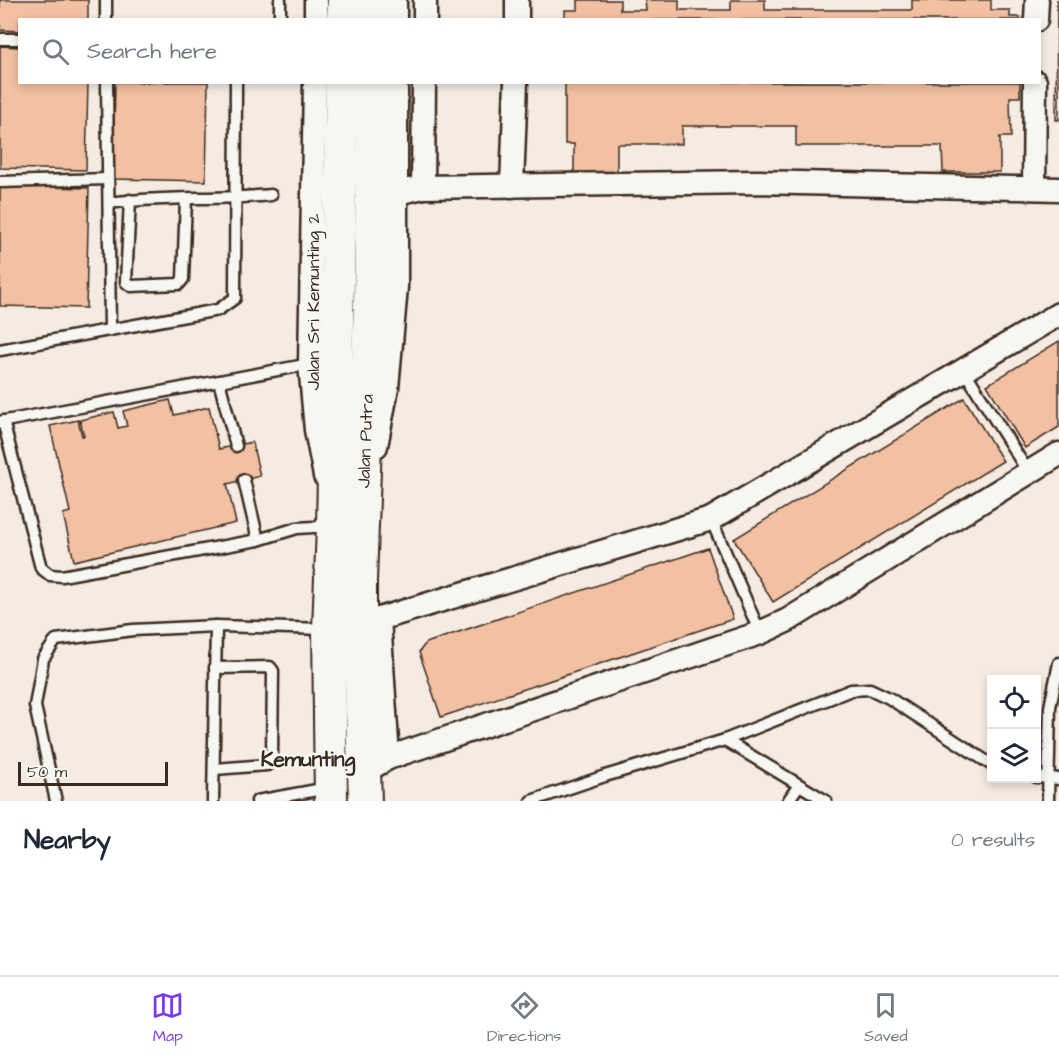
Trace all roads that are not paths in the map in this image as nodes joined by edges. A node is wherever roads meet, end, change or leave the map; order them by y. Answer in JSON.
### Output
{"nodes":[{"id":1,"x":106,"y":0,"type":"edge"},
{"id":2,"x":280,"y":0,"type":"edge"},
{"id":3,"x":316,"y":0,"type":"edge"},
{"id":4,"x":344,"y":0,"type":"edge"},
{"id":5,"x":375,"y":0,"type":"edge"},
{"id":6,"x":395,"y":0,"type":"edge"},
{"id":7,"x":425,"y":0,"type":"edge"},
{"id":8,"x":517,"y":0,"type":"edge"},
{"id":9,"x":1037,"y":0,"type":"edge"},
{"id":10,"x":106,"y":18,"type":"edge"},
{"id":11,"x":280,"y":18,"type":"edge"},
{"id":12,"x":316,"y":18,"type":"edge"},
{"id":13,"x":344,"y":18,"type":"edge"},
{"id":14,"x":375,"y":18,"type":"edge"},
{"id":15,"x":395,"y":18,"type":"edge"},
{"id":16,"x":425,"y":18,"type":"edge"},
{"id":17,"x":517,"y":18,"type":"edge"},
{"id":18,"x":1036,"y":18,"type":"edge"},
{"id":19,"x":0,"y":39,"type":"edge"},
{"id":20,"x":18,"y":39,"type":"edge"},
{"id":21,"x":107,"y":84,"type":"edge"},
{"id":22,"x":236,"y":84,"type":"edge"},
{"id":23,"x":315,"y":84,"type":"edge"},
{"id":24,"x":342,"y":84,"type":"edge"},
{"id":25,"x":374,"y":84,"type":"edge"},
{"id":26,"x":396,"y":84,"type":"edge"},
{"id":27,"x":424,"y":84,"type":"edge"},
{"id":28,"x":516,"y":84,"type":"edge"},
{"id":29,"x":1035,"y":84,"type":"edge"},
{"id":30,"x":108,"y":179,"type":"junction"},
{"id":31,"x":0,"y":182,"type":"edge"},
{"id":32,"x":512,"y":186,"type":"junction"},
{"id":33,"x":423,"y":188,"type":"junction"},
{"id":34,"x":1034,"y":188,"type":"junction"},
{"id":35,"x":1059,"y":189,"type":"edge"},
{"id":36,"x":397,"y":193,"type":"junction"},
{"id":37,"x":271,"y":195,"type":"dead end"},
{"id":38,"x":236,"y":198,"type":"junction"},
{"id":39,"x":186,"y":199,"type":"junction"},
{"id":40,"x":130,"y":200,"type":"junction"},
{"id":41,"x":108,"y":203,"type":"junction"},
{"id":42,"x":1059,"y":314,"type":"edge"},
{"id":43,"x":110,"y":330,"type":"junction"},
{"id":44,"x":0,"y":350,"type":"edge"},
{"id":45,"x":310,"y":364,"type":"junction"},
{"id":46,"x":963,"y":370,"type":"junction"},
{"id":47,"x":219,"y":381,"type":"junction"},
{"id":48,"x":2,"y":422,"type":"edge"},
{"id":49,"x":236,"y":446,"type":"dead end"},
{"id":50,"x":1059,"y":454,"type":"edge"},
{"id":51,"x":1028,"y":472,"type":"junction"},
{"id":52,"x":244,"y":480,"type":"dead end"},
{"id":53,"x":711,"y":519,"type":"junction"},
{"id":54,"x":343,"y":521,"type":"junction"},
{"id":55,"x":258,"y":540,"type":"junction"},
{"id":56,"x":370,"y":621,"type":"junction"},
{"id":57,"x":216,"y":626,"type":"junction"},
{"id":58,"x":329,"y":629,"type":"junction"},
{"id":59,"x":760,"y":633,"type":"junction"},
{"id":60,"x":1059,"y":663,"type":"edge"},
{"id":61,"x":215,"y":668,"type":"junction"},
{"id":62,"x":725,"y":740,"type":"junction"},
{"id":63,"x":987,"y":762,"type":"edge"},
{"id":64,"x":215,"y":769,"type":"junction"},
{"id":65,"x":372,"y":777,"type":"edge"},
{"id":66,"x":1042,"y":778,"type":"edge"},
{"id":67,"x":1059,"y":778,"type":"edge"},
{"id":68,"x":799,"y":785,"type":"junction"},
{"id":69,"x":331,"y":794,"type":"edge"},
{"id":70,"x":56,"y":801,"type":"edge"},
{"id":71,"x":213,"y":801,"type":"edge"},
{"id":72,"x":257,"y":801,"type":"edge"},
{"id":73,"x":531,"y":801,"type":"edge"},
{"id":74,"x":788,"y":801,"type":"edge"},
{"id":75,"x":826,"y":801,"type":"edge"},
{"id":76,"x":1048,"y":801,"type":"edge"}],
"edges":[{"from":1,"to":10,"type":"lane"},
{"from":2,"to":11,"type":"lane"},
{"from":3,"to":12,"type":"street"},
{"from":4,"to":13,"type":"main road"},
{"from":5,"to":14,"type":"main road"},
{"from":6,"to":15,"type":"street"},
{"from":7,"to":16,"type":"street"},
{"from":8,"to":17,"type":"street"},
{"from":9,"to":18,"type":"street"},
{"from":19,"to":20,"type":"lane"},
{"from":21,"to":30,"type":"lane"},
{"from":22,"to":38,"type":"lane"},
{"from":23,"to":45,"type":"street","name":"Jalan Sri Kemunting 2"},
{"from":24,"to":54,"type":"main road","name":"Jalan Putra"},
{"from":25,"to":54,"type":"main road","name":"Jalan Putra"},
{"from":26,"to":36,"type":"street"},
{"from":27,"to":33,"type":"street"},
{"from":28,"to":32,"type":"street"},
{"from":29,"to":34,"type":"street"},
{"from":30,"to":31,"type":"lane"},
{"from":30,"to":41,"type":"lane"},
{"from":32,"to":33,"type":"street"},
{"from":32,"to":34,"type":"street"},
{"from":33,"to":36,"type":"street"},
{"from":34,"to":35,"type":"street"},
{"from":36,"to":54,"type":"street"},
{"from":37,"to":38,"type":"lane"},
{"from":38,"to":39,"type":"lane"},
{"from":38,"to":43,"type":"lane"},
{"from":39,"to":40,"type":"lane"},
{"from":39,"to":40,"type":"lane"},
{"from":40,"to":41,"type":"lane"},
{"from":41,"to":43,"type":"lane"},
{"from":42,"to":46,"type":"street"},
{"from":43,"to":44,"type":"lane"},
{"from":45,"to":47,"type":"lane"},
{"from":45,"to":54,"type":"street","name":"Jalan Sri Kemunting 2"},
{"from":46,"to":51,"type":"lane"},
{"from":46,"to":53,"type":"street"},
{"from":47,"to":48,"type":"lane"},
{"from":47,"to":49,"type":"lane"},
{"from":48,"to":55,"type":"lane"},
{"from":50,"to":51,"type":"street"},
{"from":51,"to":59,"type":"street"},
{"from":52,"to":55,"type":"lane"},
{"from":53,"to":56,"type":"street"},
{"from":53,"to":59,"type":"lane"},
{"from":54,"to":55,"type":"lane"},
{"from":54,"to":56,"type":"main road","name":"Jalan Putra"},
{"from":54,"to":58,"type":"main road","name":"Jalan Putra"},
{"from":56,"to":65,"type":"main road","name":"Jalan Putra"},
{"from":57,"to":58,"type":"lane"},
{"from":57,"to":61,"type":"lane"},
{"from":57,"to":70,"type":"lane"},
{"from":58,"to":69,"type":"main road","name":"Jalan Putra"},
{"from":59,"to":65,"type":"street"},
{"from":60,"to":66,"type":"lane"},
{"from":61,"to":64,"type":"lane"},
{"from":61,"to":64,"type":"lane"},
{"from":62,"to":63,"type":"lane"},
{"from":62,"to":68,"type":"lane"},
{"from":62,"to":73,"type":"lane"},
{"from":64,"to":71,"type":"lane"},
{"from":66,"to":67,"type":"lane"},
{"from":66,"to":76,"type":"lane"},
{"from":68,"to":74,"type":"lane"},
{"from":68,"to":75,"type":"lane"},
{"from":69,"to":72,"type":"lane"}]}
